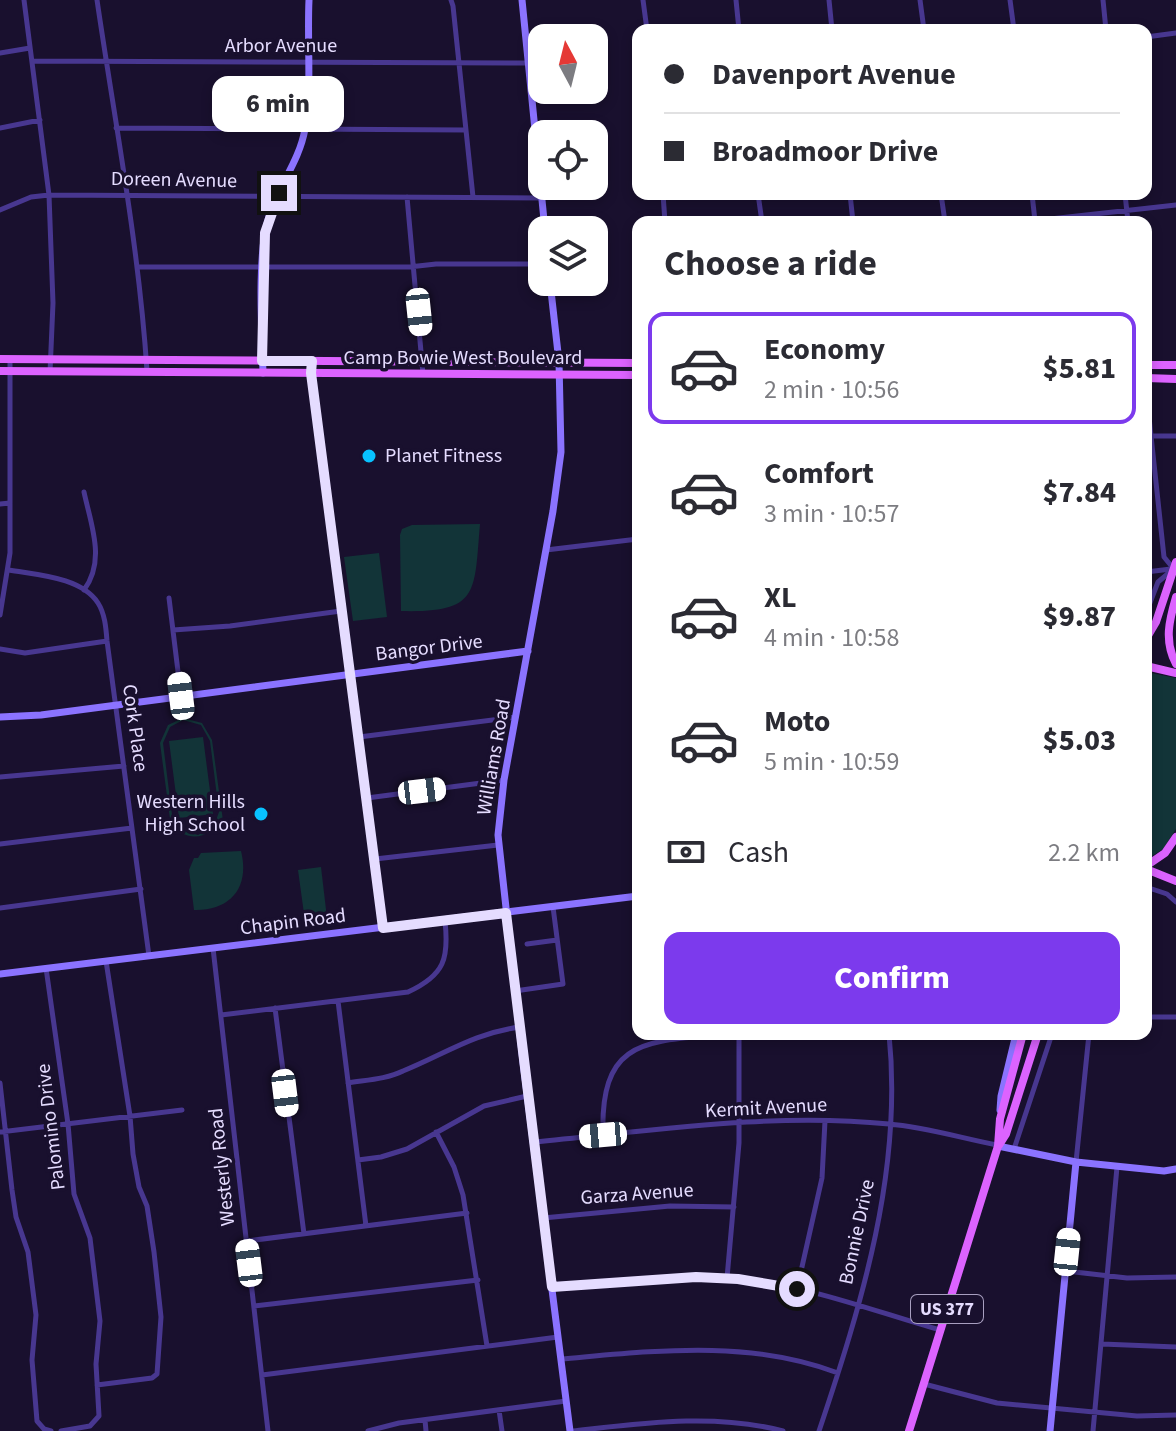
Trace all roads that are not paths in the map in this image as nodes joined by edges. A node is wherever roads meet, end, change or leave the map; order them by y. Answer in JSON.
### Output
{"nodes":[{"id":1,"x":24,"y":0,"type":"edge"},
{"id":2,"x":97,"y":0,"type":"edge"},
{"id":3,"x":309,"y":0,"type":"edge"},
{"id":4,"x":451,"y":0,"type":"edge"},
{"id":5,"x":522,"y":0,"type":"edge"},
{"id":6,"x":643,"y":0,"type":"edge"},
{"id":7,"x":736,"y":0,"type":"edge"},
{"id":8,"x":829,"y":0,"type":"edge"},
{"id":9,"x":920,"y":0,"type":"edge"},
{"id":10,"x":1010,"y":0,"type":"edge"},
{"id":11,"x":1103,"y":0,"type":"edge"},
{"id":12,"x":646,"y":24,"type":"edge"},
{"id":13,"x":738,"y":24,"type":"edge"},
{"id":14,"x":831,"y":24,"type":"edge"},
{"id":15,"x":923,"y":24,"type":"edge"},
{"id":16,"x":1013,"y":24,"type":"edge"},
{"id":17,"x":1105,"y":24,"type":"edge"},
{"id":18,"x":1176,"y":33,"type":"edge"},
{"id":19,"x":1152,"y":36,"type":"edge"},
{"id":20,"x":30,"y":48,"type":"junction"},
{"id":21,"x":0,"y":53,"type":"edge"},
{"id":22,"x":528,"y":54,"type":"edge"},
{"id":23,"x":32,"y":61,"type":"junction"},
{"id":24,"x":106,"y":61,"type":"junction"},
{"id":25,"x":309,"y":62,"type":"junction"},
{"id":26,"x":459,"y":63,"type":"junction"},
{"id":27,"x":528,"y":63,"type":"edge"},
{"id":28,"x":40,"y":120,"type":"junction"},
{"id":29,"x":0,"y":128,"type":"edge"},
{"id":30,"x":116,"y":128,"type":"junction"},
{"id":31,"x":305,"y":129,"type":"junction"},
{"id":32,"x":466,"y":130,"type":"junction"},
{"id":33,"x":49,"y":195,"type":"junction"},
{"id":34,"x":126,"y":195,"type":"junction"},
{"id":35,"x":276,"y":197,"type":"junction"},
{"id":36,"x":407,"y":197,"type":"junction"},
{"id":37,"x":473,"y":197,"type":"junction"},
{"id":38,"x":528,"y":198,"type":"edge"},
{"id":39,"x":1126,"y":200,"type":"edge"},
{"id":40,"x":1176,"y":205,"type":"edge"},
{"id":41,"x":0,"y":210,"type":"edge"},
{"id":42,"x":1127,"y":210,"type":"junction"},
{"id":43,"x":1077,"y":216,"type":"edge"},
{"id":44,"x":1128,"y":216,"type":"edge"},
{"id":45,"x":528,"y":264,"type":"edge"},
{"id":46,"x":414,"y":266,"type":"junction"},
{"id":47,"x":138,"y":267,"type":"junction"},
{"id":48,"x":263,"y":268,"type":"junction"},
{"id":49,"x":552,"y":296,"type":"edge"},
{"id":50,"x":5,"y":359,"type":"edge"},
{"id":51,"x":50,"y":359,"type":"junction"},
{"id":52,"x":146,"y":360,"type":"junction"},
{"id":53,"x":262,"y":361,"type":"junction"},
{"id":54,"x":312,"y":361,"type":"junction"},
{"id":55,"x":423,"y":362,"type":"junction"},
{"id":56,"x":559,"y":362,"type":"junction"},
{"id":57,"x":632,"y":363,"type":"edge"},
{"id":58,"x":1152,"y":365,"type":"edge"},
{"id":59,"x":1174,"y":365,"type":"edge"},
{"id":60,"x":4,"y":371,"type":"edge"},
{"id":61,"x":50,"y":372,"type":"junction"},
{"id":62,"x":147,"y":373,"type":"junction"},
{"id":63,"x":263,"y":373,"type":"junction"},
{"id":64,"x":311,"y":373,"type":"junction"},
{"id":65,"x":423,"y":374,"type":"junction"},
{"id":66,"x":559,"y":375,"type":"junction"},
{"id":67,"x":632,"y":375,"type":"edge"},
{"id":68,"x":1152,"y":378,"type":"edge"},
{"id":69,"x":1176,"y":380,"type":"edge"},
{"id":70,"x":1152,"y":436,"type":"edge"},
{"id":71,"x":1176,"y":436,"type":"edge"},
{"id":72,"x":1152,"y":460,"type":"edge"},
{"id":73,"x":84,"y":492,"type":"dead end"},
{"id":74,"x":10,"y":503,"type":"junction"},
{"id":75,"x":0,"y":504,"type":"edge"},
{"id":76,"x":632,"y":540,"type":"edge"},
{"id":77,"x":546,"y":550,"type":"junction"},
{"id":78,"x":1175,"y":566,"type":"edge"},
{"id":79,"x":9,"y":570,"type":"junction"},
{"id":80,"x":1152,"y":571,"type":"edge"},
{"id":81,"x":84,"y":590,"type":"junction"},
{"id":82,"x":1176,"y":597,"type":"edge"},
{"id":83,"x":169,"y":598,"type":"dead end"},
{"id":84,"x":1152,"y":598,"type":"edge"},
{"id":85,"x":341,"y":611,"type":"junction"},
{"id":86,"x":0,"y":615,"type":"edge"},
{"id":87,"x":1152,"y":629,"type":"edge"},
{"id":88,"x":173,"y":630,"type":"junction"},
{"id":89,"x":107,"y":641,"type":"junction"},
{"id":90,"x":0,"y":649,"type":"edge"},
{"id":91,"x":528,"y":651,"type":"junction"},
{"id":92,"x":1176,"y":664,"type":"edge"},
{"id":93,"x":1152,"y":667,"type":"edge"},
{"id":94,"x":1176,"y":673,"type":"edge"},
{"id":95,"x":349,"y":675,"type":"junction"},
{"id":96,"x":181,"y":696,"type":"junction"},
{"id":97,"x":116,"y":705,"type":"junction"},
{"id":98,"x":0,"y":717,"type":"edge"},
{"id":99,"x":517,"y":717,"type":"junction"},
{"id":100,"x":359,"y":737,"type":"junction"},
{"id":101,"x":124,"y":766,"type":"junction"},
{"id":102,"x":0,"y":777,"type":"edge"},
{"id":103,"x":504,"y":780,"type":"junction"},
{"id":104,"x":367,"y":798,"type":"junction"},
{"id":105,"x":132,"y":828,"type":"junction"},
{"id":106,"x":1176,"y":837,"type":"edge"},
{"id":107,"x":0,"y":844,"type":"edge"},
{"id":108,"x":498,"y":845,"type":"junction"},
{"id":109,"x":375,"y":859,"type":"junction"},
{"id":110,"x":1152,"y":863,"type":"edge"},
{"id":111,"x":1152,"y":871,"type":"edge"},
{"id":112,"x":1176,"y":881,"type":"edge"},
{"id":113,"x":1152,"y":888,"type":"edge"},
{"id":114,"x":141,"y":889,"type":"junction"},
{"id":115,"x":632,"y":897,"type":"edge"},
{"id":116,"x":1176,"y":902,"type":"edge"},
{"id":117,"x":553,"y":907,"type":"junction"},
{"id":118,"x":0,"y":908,"type":"edge"},
{"id":119,"x":506,"y":913,"type":"junction"},
{"id":120,"x":445,"y":921,"type":"junction"},
{"id":121,"x":383,"y":928,"type":"junction"},
{"id":122,"x":557,"y":940,"type":"junction"},
{"id":123,"x":527,"y":944,"type":"dead end"},
{"id":124,"x":213,"y":948,"type":"junction"},
{"id":125,"x":149,"y":956,"type":"junction"},
{"id":126,"x":106,"y":961,"type":"junction"},
{"id":127,"x":46,"y":968,"type":"junction"},
{"id":128,"x":0,"y":974,"type":"edge"},
{"id":129,"x":515,"y":991,"type":"junction"},
{"id":130,"x":338,"y":1001,"type":"junction"},
{"id":131,"x":275,"y":1008,"type":"junction"},
{"id":132,"x":221,"y":1015,"type":"junction"},
{"id":133,"x":1152,"y":1017,"type":"edge"},
{"id":134,"x":1176,"y":1017,"type":"edge"},
{"id":135,"x":520,"y":1027,"type":"junction"},
{"id":136,"x":679,"y":1040,"type":"edge"},
{"id":137,"x":739,"y":1040,"type":"edge"},
{"id":138,"x":890,"y":1040,"type":"edge"},
{"id":139,"x":1015,"y":1040,"type":"edge"},
{"id":140,"x":1021,"y":1040,"type":"edge"},
{"id":141,"x":1036,"y":1040,"type":"edge"},
{"id":142,"x":1050,"y":1040,"type":"edge"},
{"id":143,"x":1088,"y":1040,"type":"edge"},
{"id":144,"x":0,"y":1083,"type":"edge"},
{"id":145,"x":348,"y":1083,"type":"junction"},
{"id":146,"x":528,"y":1095,"type":"junction"},
{"id":147,"x":182,"y":1110,"type":"dead end"},
{"id":148,"x":130,"y":1116,"type":"junction"},
{"id":149,"x":1000,"y":1119,"type":"junction"},
{"id":150,"x":825,"y":1121,"type":"junction"},
{"id":151,"x":739,"y":1123,"type":"junction"},
{"id":152,"x":68,"y":1124,"type":"junction"},
{"id":153,"x":891,"y":1124,"type":"junction"},
{"id":154,"x":3,"y":1131,"type":"edge"},
{"id":155,"x":436,"y":1132,"type":"junction"},
{"id":156,"x":603,"y":1135,"type":"junction"},
{"id":157,"x":534,"y":1142,"type":"junction"},
{"id":158,"x":998,"y":1146,"type":"junction"},
{"id":159,"x":1013,"y":1150,"type":"junction"},
{"id":160,"x":358,"y":1160,"type":"junction"},
{"id":161,"x":1076,"y":1162,"type":"junction"},
{"id":162,"x":1117,"y":1167,"type":"junction"},
{"id":163,"x":1176,"y":1169,"type":"edge"},
{"id":164,"x":734,"y":1207,"type":"junction"},
{"id":165,"x":467,"y":1213,"type":"junction"},
{"id":166,"x":543,"y":1218,"type":"junction"},
{"id":167,"x":366,"y":1226,"type":"junction"},
{"id":168,"x":304,"y":1234,"type":"junction"},
{"id":169,"x":247,"y":1241,"type":"junction"},
{"id":170,"x":1066,"y":1271,"type":"junction"},
{"id":171,"x":1108,"y":1277,"type":"junction"},
{"id":172,"x":1176,"y":1277,"type":"edge"},
{"id":173,"x":727,"y":1278,"type":"junction"},
{"id":174,"x":478,"y":1280,"type":"junction"},
{"id":175,"x":552,"y":1287,"type":"junction"},
{"id":176,"x":797,"y":1289,"type":"junction"},
{"id":177,"x":857,"y":1305,"type":"junction"},
{"id":178,"x":254,"y":1306,"type":"junction"},
{"id":179,"x":940,"y":1330,"type":"junction"},
{"id":180,"x":558,"y":1337,"type":"junction"},
{"id":181,"x":1102,"y":1344,"type":"junction"},
{"id":182,"x":487,"y":1346,"type":"junction"},
{"id":183,"x":1176,"y":1347,"type":"edge"},
{"id":184,"x":561,"y":1359,"type":"junction"},
{"id":185,"x":838,"y":1373,"type":"junction"},
{"id":186,"x":262,"y":1375,"type":"junction"},
{"id":187,"x":923,"y":1383,"type":"junction"},
{"id":188,"x":97,"y":1385,"type":"junction"},
{"id":189,"x":566,"y":1401,"type":"junction"},
{"id":190,"x":1052,"y":1409,"type":"junction"},
{"id":191,"x":499,"y":1410,"type":"junction"},
{"id":192,"x":1095,"y":1413,"type":"junction"},
{"id":193,"x":1176,"y":1415,"type":"edge"},
{"id":194,"x":425,"y":1420,"type":"junction"},
{"id":195,"x":51,"y":1431,"type":"edge"},
{"id":196,"x":61,"y":1431,"type":"edge"},
{"id":197,"x":268,"y":1431,"type":"edge"},
{"id":198,"x":368,"y":1431,"type":"edge"},
{"id":199,"x":426,"y":1431,"type":"edge"},
{"id":200,"x":502,"y":1431,"type":"edge"},
{"id":201,"x":572,"y":1431,"type":"edge"},
{"id":202,"x":783,"y":1431,"type":"edge"},
{"id":203,"x":819,"y":1431,"type":"edge"},
{"id":204,"x":909,"y":1431,"type":"edge"},
{"id":205,"x":1050,"y":1431,"type":"edge"},
{"id":206,"x":1093,"y":1431,"type":"edge"}],
"edges":[{"from":1,"to":20,"type":"street"},
{"from":2,"to":24,"type":"street"},
{"from":3,"to":25,"type":"street"},
{"from":4,"to":26,"type":"street"},
{"from":5,"to":22,"type":"street"},
{"from":6,"to":12,"type":"street"},
{"from":7,"to":13,"type":"street"},
{"from":8,"to":14,"type":"street"},
{"from":9,"to":15,"type":"street"},
{"from":10,"to":16,"type":"street"},
{"from":11,"to":17,"type":"street"},
{"from":18,"to":19,"type":"street"},
{"from":20,"to":21,"type":"street"},
{"from":20,"to":23,"type":"street"},
{"from":23,"to":24,"type":"street","name":"Arbor Avenue"},
{"from":23,"to":28,"type":"street"},
{"from":24,"to":25,"type":"street","name":"Arbor Avenue"},
{"from":24,"to":30,"type":"street"},
{"from":25,"to":26,"type":"street","name":"Arbor Avenue"},
{"from":25,"to":31,"type":"street"},
{"from":26,"to":27,"type":"street","name":"Arbor Avenue"},
{"from":26,"to":32,"type":"street"},
{"from":28,"to":29,"type":"street"},
{"from":28,"to":33,"type":"street"},
{"from":30,"to":31,"type":"street"},
{"from":30,"to":34,"type":"street"},
{"from":31,"to":32,"type":"street"},
{"from":31,"to":35,"type":"street"},
{"from":32,"to":37,"type":"street"},
{"from":33,"to":34,"type":"street","name":"Doreen Avenue"},
{"from":33,"to":41,"type":"street","name":"Doreen Avenue"},
{"from":33,"to":51,"type":"street"},
{"from":34,"to":35,"type":"street","name":"Doreen Avenue"},
{"from":34,"to":47,"type":"street"},
{"from":35,"to":36,"type":"street","name":"Doreen Avenue"},
{"from":35,"to":48,"type":"street"},
{"from":36,"to":37,"type":"street","name":"Doreen Avenue"},
{"from":36,"to":46,"type":"street"},
{"from":37,"to":38,"type":"street","name":"Doreen Avenue"},
{"from":39,"to":42,"type":"street"},
{"from":40,"to":42,"type":"street"},
{"from":42,"to":43,"type":"street"},
{"from":42,"to":44,"type":"street"},
{"from":45,"to":46,"type":"street"},
{"from":46,"to":48,"type":"street"},
{"from":46,"to":55,"type":"street"},
{"from":47,"to":48,"type":"street"},
{"from":47,"to":52,"type":"street"},
{"from":48,"to":53,"type":"street"},
{"from":49,"to":56,"type":"street","name":"Williams Road"},
{"from":50,"to":51,"type":"main road","name":"Camp Bowie West Boulevard"},
{"from":50,"to":60,"type":"street"},
{"from":51,"to":52,"type":"main road","name":"Camp Bowie West Boulevard"},
{"from":51,"to":61,"type":"street"},
{"from":52,"to":53,"type":"main road","name":"Camp Bowie West Boulevard"},
{"from":52,"to":62,"type":"street"},
{"from":53,"to":54,"type":"main road","name":"Camp Bowie West Boulevard"},
{"from":53,"to":63,"type":"street"},
{"from":54,"to":55,"type":"main road","name":"Camp Bowie West Boulevard"},
{"from":54,"to":64,"type":"street"},
{"from":55,"to":56,"type":"main road","name":"Camp Bowie West Boulevard"},
{"from":55,"to":65,"type":"street"},
{"from":56,"to":57,"type":"main road","name":"Camp Bowie West Boulevard"},
{"from":56,"to":66,"type":"street","name":"Williams Road"},
{"from":58,"to":59,"type":"main road"},
{"from":60,"to":61,"type":"main road","name":"Camp Bowie West Boulevard"},
{"from":60,"to":74,"type":"street"},
{"from":61,"to":62,"type":"main road","name":"Camp Bowie West Boulevard"},
{"from":62,"to":63,"type":"main road","name":"Camp Bowie West Boulevard"},
{"from":63,"to":64,"type":"main road","name":"Camp Bowie West Boulevard"},
{"from":64,"to":65,"type":"main road","name":"Camp Bowie West Boulevard"},
{"from":64,"to":85,"type":"street"},
{"from":65,"to":66,"type":"main road","name":"Camp Bowie West Boulevard"},
{"from":66,"to":67,"type":"main road","name":"Camp Bowie West Boulevard"},
{"from":66,"to":77,"type":"street","name":"Williams Road"},
{"from":68,"to":69,"type":"main road"},
{"from":70,"to":71,"type":"street"},
{"from":72,"to":78,"type":"street"},
{"from":73,"to":81,"type":"street"},
{"from":74,"to":75,"type":"street"},
{"from":74,"to":79,"type":"street"},
{"from":76,"to":77,"type":"street"},
{"from":77,"to":91,"type":"street","name":"Williams Road"},
{"from":78,"to":80,"type":"street"},
{"from":78,"to":84,"type":"street"},
{"from":78,"to":87,"type":"main road"},
{"from":79,"to":81,"type":"street"},
{"from":79,"to":86,"type":"street"},
{"from":81,"to":89,"type":"street","name":"Cork Place"},
{"from":82,"to":92,"type":"main road"},
{"from":83,"to":88,"type":"street"},
{"from":85,"to":88,"type":"street"},
{"from":85,"to":95,"type":"street"},
{"from":88,"to":96,"type":"street"},
{"from":89,"to":90,"type":"street"},
{"from":89,"to":97,"type":"street","name":"Cork Place"},
{"from":91,"to":95,"type":"street","name":"Bangor Drive"},
{"from":91,"to":99,"type":"street","name":"Williams Road"},
{"from":93,"to":94,"type":"main road"},
{"from":95,"to":96,"type":"street","name":"Bangor Drive"},
{"from":95,"to":100,"type":"street"},
{"from":96,"to":97,"type":"street","name":"Bangor Drive"},
{"from":97,"to":98,"type":"street","name":"Bangor Drive"},
{"from":97,"to":101,"type":"street","name":"Cork Place"},
{"from":99,"to":100,"type":"street"},
{"from":99,"to":103,"type":"street","name":"Williams Road"},
{"from":100,"to":104,"type":"street"},
{"from":101,"to":102,"type":"street"},
{"from":101,"to":105,"type":"street","name":"Cork Place"},
{"from":103,"to":104,"type":"street"},
{"from":103,"to":108,"type":"street","name":"Williams Road"},
{"from":104,"to":109,"type":"street"},
{"from":105,"to":107,"type":"street"},
{"from":105,"to":114,"type":"street","name":"Cork Place"},
{"from":106,"to":110,"type":"main road"},
{"from":108,"to":109,"type":"street"},
{"from":108,"to":119,"type":"street","name":"Williams Road"},
{"from":109,"to":121,"type":"street"},
{"from":111,"to":112,"type":"main road"},
{"from":113,"to":116,"type":"street"},
{"from":114,"to":118,"type":"street"},
{"from":114,"to":125,"type":"street","name":"Cork Place"},
{"from":115,"to":117,"type":"street","name":"Chapin Road"},
{"from":117,"to":119,"type":"street","name":"Chapin Road"},
{"from":117,"to":122,"type":"street"},
{"from":119,"to":120,"type":"street","name":"Chapin Road"},
{"from":119,"to":129,"type":"street","name":"Williams Road"},
{"from":120,"to":121,"type":"street","name":"Chapin Road"},
{"from":120,"to":130,"type":"street"},
{"from":121,"to":124,"type":"street","name":"Chapin Road"},
{"from":122,"to":123,"type":"street"},
{"from":122,"to":129,"type":"street"},
{"from":124,"to":125,"type":"street","name":"Chapin Road"},
{"from":124,"to":132,"type":"street","name":"Westerly Road"},
{"from":125,"to":126,"type":"street","name":"Chapin Road"},
{"from":126,"to":127,"type":"street","name":"Chapin Road"},
{"from":126,"to":148,"type":"street"},
{"from":127,"to":128,"type":"street","name":"Chapin Road"},
{"from":127,"to":152,"type":"street","name":"Palomino Drive"},
{"from":129,"to":135,"type":"street","name":"Williams Road"},
{"from":130,"to":131,"type":"street"},
{"from":130,"to":145,"type":"street"},
{"from":131,"to":132,"type":"street"},
{"from":131,"to":168,"type":"street"},
{"from":132,"to":169,"type":"street","name":"Westerly Road"},
{"from":133,"to":134,"type":"street"},
{"from":135,"to":145,"type":"street"},
{"from":135,"to":146,"type":"street","name":"Williams Road"},
{"from":136,"to":156,"type":"street"},
{"from":137,"to":151,"type":"street"},
{"from":138,"to":153,"type":"street","name":"Bonnie Drive"},
{"from":139,"to":149,"type":"street"},
{"from":140,"to":149,"type":"main road","number":"US 377"},
{"from":141,"to":158,"type":"main road","number":"US 377"},
{"from":142,"to":159,"type":"street"},
{"from":143,"to":161,"type":"street"},
{"from":144,"to":154,"type":"street"},
{"from":145,"to":160,"type":"street"},
{"from":146,"to":155,"type":"street"},
{"from":146,"to":157,"type":"street","name":"Williams Road"},
{"from":147,"to":148,"type":"street"},
{"from":148,"to":152,"type":"street"},
{"from":148,"to":188,"type":"street"},
{"from":149,"to":158,"type":"main road","number":"US 377"},
{"from":150,"to":151,"type":"street","name":"Kermit Avenue"},
{"from":150,"to":153,"type":"street","name":"Kermit Avenue"},
{"from":150,"to":176,"type":"street"},
{"from":151,"to":156,"type":"street","name":"Kermit Avenue"},
{"from":151,"to":164,"type":"street"},
{"from":152,"to":154,"type":"street"},
{"from":152,"to":188,"type":"street","name":"Palomino Drive"},
{"from":153,"to":158,"type":"street","name":"Kermit Avenue"},
{"from":153,"to":177,"type":"street","name":"Bonnie Drive"},
{"from":154,"to":195,"type":"street"},
{"from":155,"to":160,"type":"street"},
{"from":155,"to":165,"type":"street"},
{"from":156,"to":157,"type":"street","name":"Kermit Avenue"},
{"from":157,"to":166,"type":"street","name":"Williams Road"},
{"from":158,"to":159,"type":"street"},
{"from":158,"to":179,"type":"main road","number":"US 377"},
{"from":159,"to":161,"type":"street"},
{"from":160,"to":167,"type":"street"},
{"from":161,"to":162,"type":"street"},
{"from":161,"to":170,"type":"street"},
{"from":162,"to":163,"type":"street"},
{"from":162,"to":171,"type":"street"},
{"from":164,"to":166,"type":"street","name":"Garza Avenue"},
{"from":164,"to":173,"type":"street"},
{"from":165,"to":167,"type":"street"},
{"from":165,"to":174,"type":"street"},
{"from":166,"to":175,"type":"street","name":"Williams Road"},
{"from":167,"to":168,"type":"street"},
{"from":168,"to":169,"type":"street"},
{"from":169,"to":178,"type":"street","name":"Westerly Road"},
{"from":170,"to":171,"type":"street"},
{"from":170,"to":190,"type":"street"},
{"from":171,"to":172,"type":"street"},
{"from":171,"to":181,"type":"street"},
{"from":173,"to":175,"type":"street"},
{"from":173,"to":176,"type":"street"},
{"from":174,"to":178,"type":"street"},
{"from":174,"to":182,"type":"street"},
{"from":175,"to":180,"type":"street","name":"Williams Road"},
{"from":176,"to":177,"type":"street"},
{"from":177,"to":179,"type":"street"},
{"from":177,"to":185,"type":"street","name":"Bonnie Drive"},
{"from":178,"to":186,"type":"street","name":"Westerly Road"},
{"from":179,"to":187,"type":"main road","number":"US 377"},
{"from":180,"to":182,"type":"street"},
{"from":180,"to":184,"type":"street","name":"Williams Road"},
{"from":181,"to":183,"type":"street"},
{"from":181,"to":192,"type":"street"},
{"from":182,"to":186,"type":"street"},
{"from":184,"to":185,"type":"street"},
{"from":184,"to":189,"type":"street","name":"Williams Road"},
{"from":185,"to":203,"type":"street","name":"Bonnie Drive"},
{"from":186,"to":197,"type":"street","name":"Westerly Road"},
{"from":187,"to":190,"type":"street"},
{"from":187,"to":204,"type":"main road","number":"US 377"},
{"from":188,"to":196,"type":"street","name":"Palomino Drive"},
{"from":189,"to":191,"type":"street"},
{"from":189,"to":201,"type":"street","name":"Williams Road"},
{"from":190,"to":192,"type":"street"},
{"from":190,"to":205,"type":"street"},
{"from":191,"to":194,"type":"street"},
{"from":191,"to":200,"type":"street"},
{"from":192,"to":193,"type":"street"},
{"from":192,"to":206,"type":"street"},
{"from":194,"to":198,"type":"street"},
{"from":194,"to":199,"type":"street"},
{"from":201,"to":202,"type":"street"}]}
